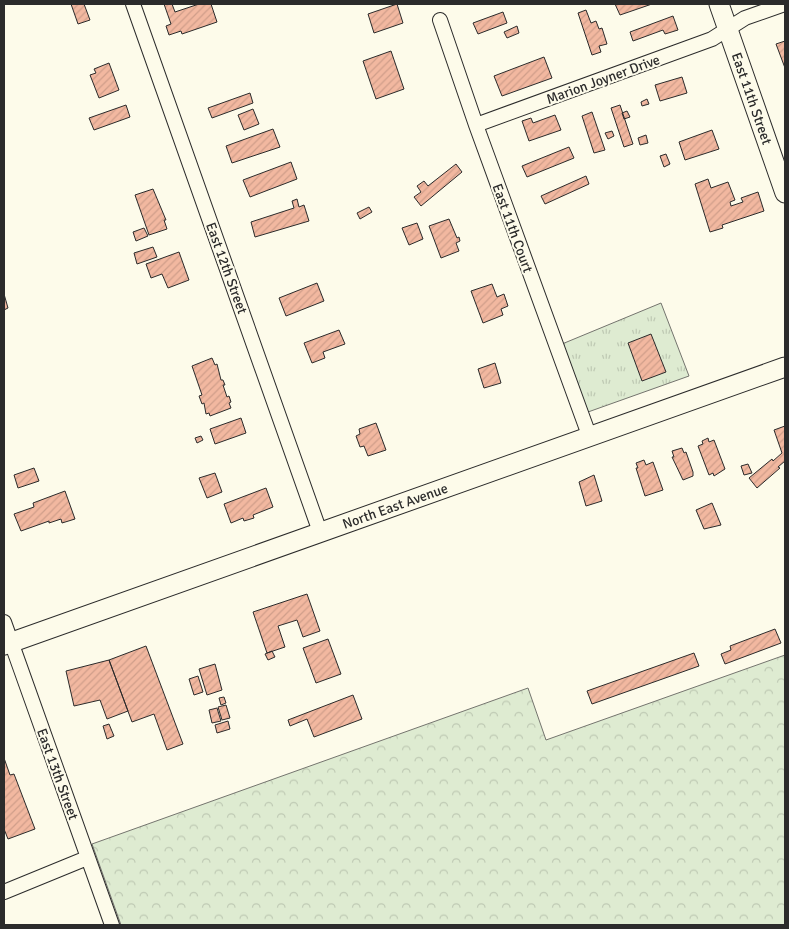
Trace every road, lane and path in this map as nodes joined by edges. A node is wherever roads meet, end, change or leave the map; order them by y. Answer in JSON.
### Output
{"nodes":[{"id":1,"x":133,"y":4,"type":"edge"},
{"id":2,"x":720,"y":4,"type":"edge"},
{"id":3,"x":785,"y":4,"type":"edge"},
{"id":4,"x":440,"y":20,"type":"dead end"},
{"id":5,"x":728,"y":28,"type":"junction"},
{"id":6,"x":476,"y":125,"type":"junction"},
{"id":7,"x":785,"y":193,"type":"edge"},
{"id":8,"x":785,"y":366,"type":"edge"},
{"id":9,"x":589,"y":435,"type":"junction"},
{"id":10,"x":320,"y":532,"type":"junction"},
{"id":11,"x":4,"y":622,"type":"edge"},
{"id":12,"x":7,"y":644,"type":"edge"},
{"id":13,"x":87,"y":858,"type":"junction"},
{"id":14,"x":4,"y":892,"type":"edge"},
{"id":15,"x":112,"y":925,"type":"edge"}],
"edges":[{"from":1,"to":10,"type":"street","name":"East 12th Street"},
{"from":2,"to":5,"type":"main road","name":"East 11th Street"},
{"from":3,"to":5,"type":"street","name":"Marion Joyner Drive"},
{"from":4,"to":6,"type":"street","name":"East 11th Court"},
{"from":5,"to":6,"type":"street","name":"Marion Joyner Drive"},
{"from":5,"to":7,"type":"main road","name":"East 11th Street"},
{"from":6,"to":9,"type":"street","name":"East 11th Court"},
{"from":8,"to":9,"type":"main road","name":"North East Avenue"},
{"from":9,"to":10,"type":"main road","name":"North East Avenue"},
{"from":10,"to":12,"type":"main road","name":"North East Avenue"},
{"from":11,"to":12,"type":"street","name":"East 13th Street"},
{"from":12,"to":13,"type":"street","name":"East 13th Street"},
{"from":13,"to":14,"type":"street"},
{"from":13,"to":15,"type":"street","name":"East 13th Street"}]}
